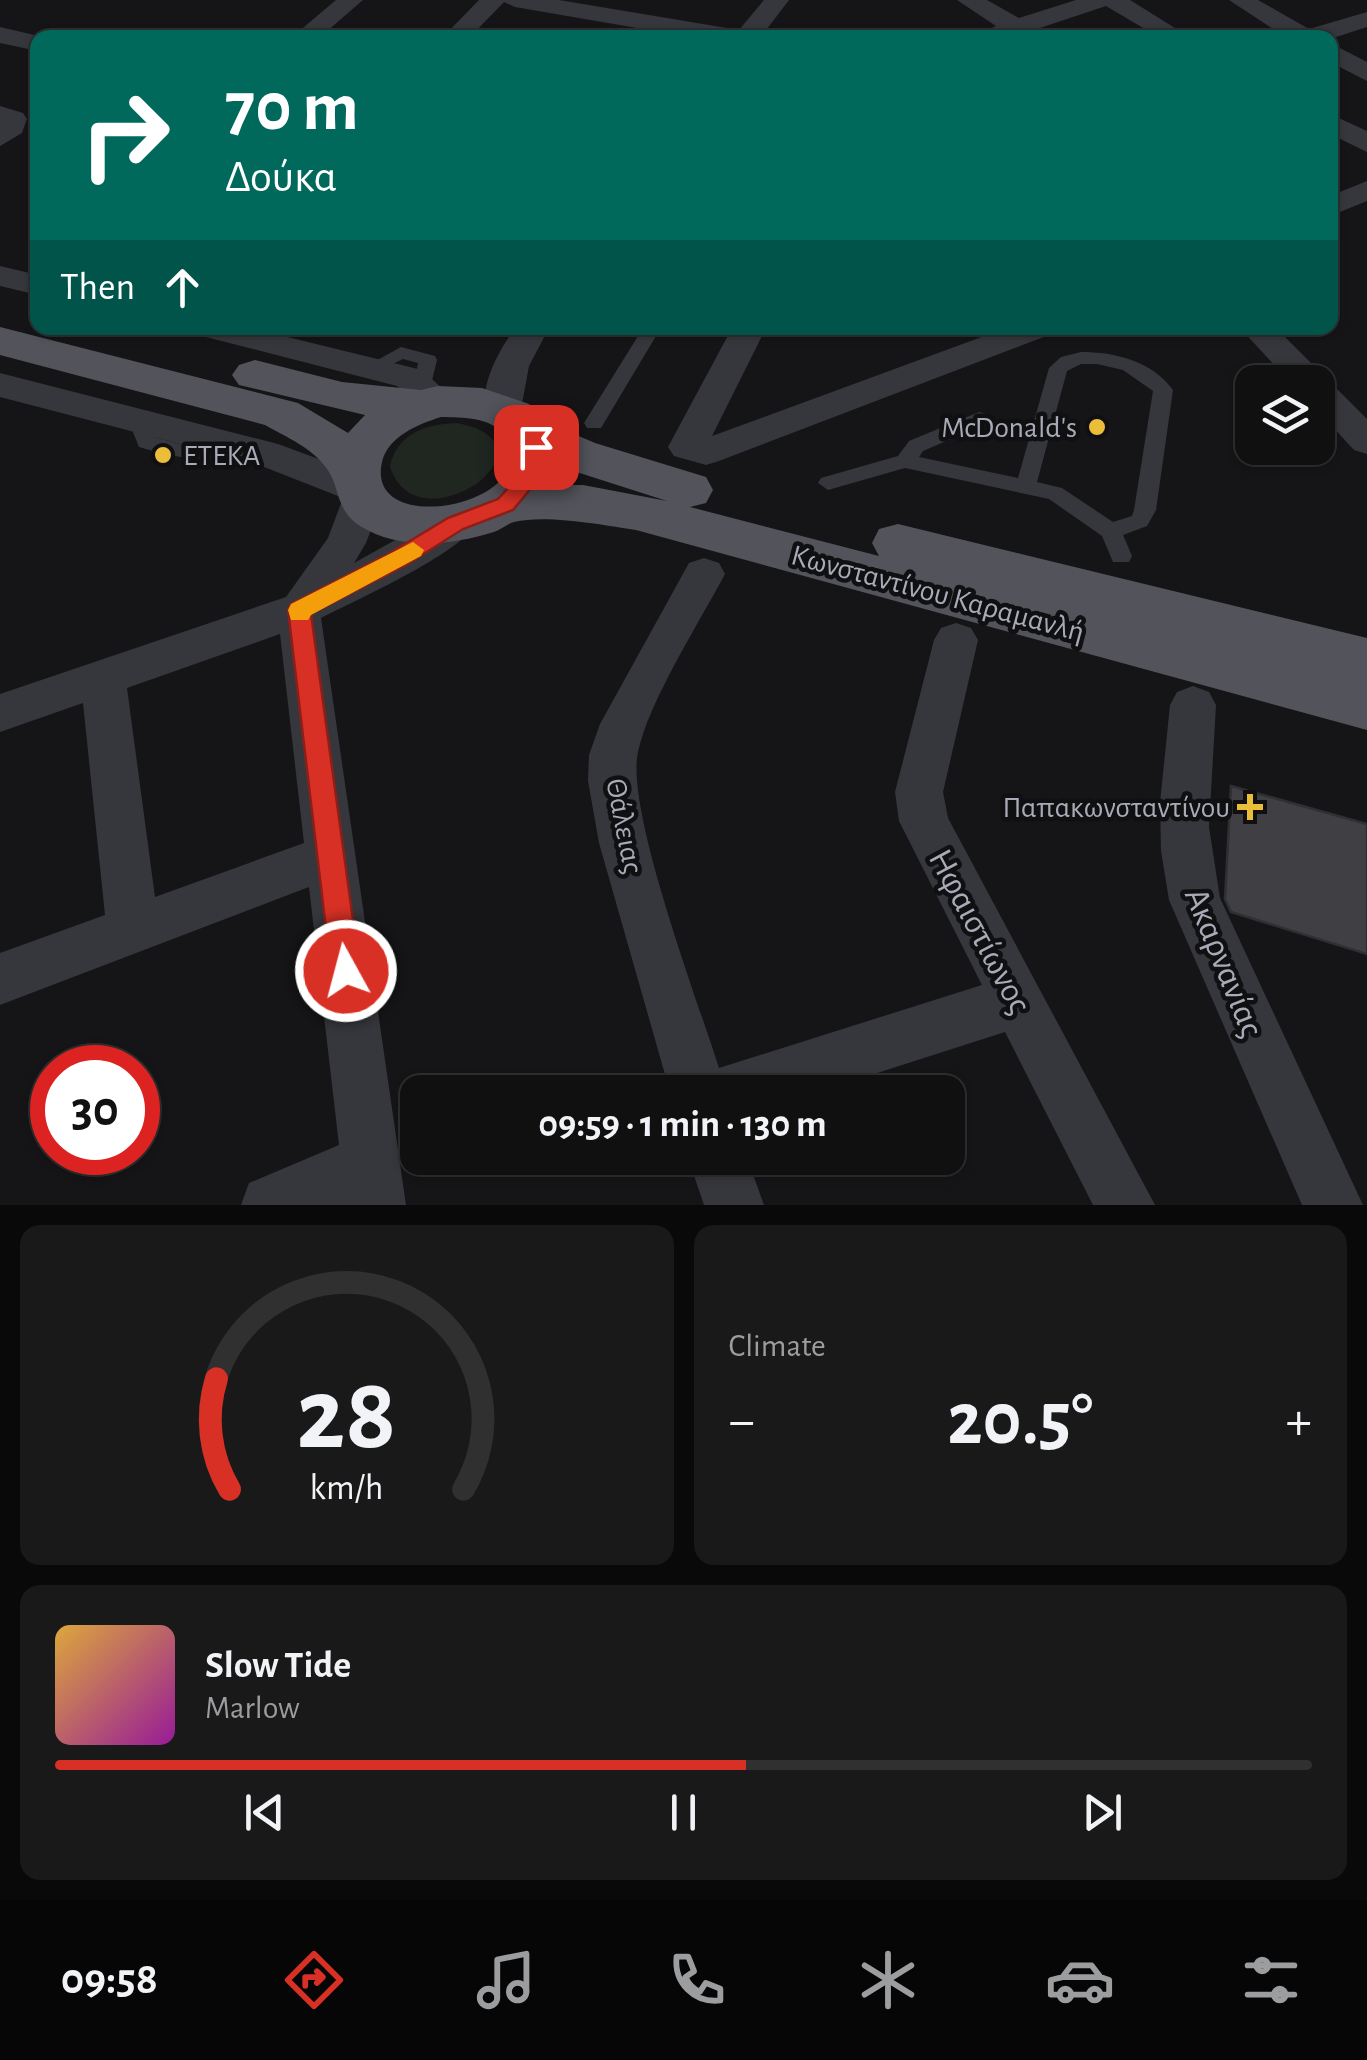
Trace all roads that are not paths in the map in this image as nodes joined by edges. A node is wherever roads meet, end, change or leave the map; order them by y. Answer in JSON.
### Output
{"nodes":[{"id":1,"x":351,"y":0,"type":"edge"},
{"id":2,"x":493,"y":0,"type":"edge"},
{"id":3,"x":516,"y":0,"type":"edge"},
{"id":4,"x":777,"y":0,"type":"edge"},
{"id":5,"x":969,"y":0,"type":"edge"},
{"id":6,"x":1101,"y":0,"type":"edge"},
{"id":7,"x":1112,"y":0,"type":"edge"},
{"id":8,"x":1241,"y":0,"type":"edge"},
{"id":9,"x":617,"y":18,"type":"edge"},
{"id":10,"x":1367,"y":19,"type":"edge"},
{"id":11,"x":313,"y":30,"type":"edge"},
{"id":12,"x":462,"y":30,"type":"edge"},
{"id":13,"x":694,"y":30,"type":"edge"},
{"id":14,"x":752,"y":30,"type":"edge"},
{"id":15,"x":1022,"y":30,"type":"edge"},
{"id":16,"x":1030,"y":30,"type":"edge"},
{"id":17,"x":1165,"y":30,"type":"edge"},
{"id":18,"x":1293,"y":30,"type":"edge"},
{"id":19,"x":1332,"y":30,"type":"edge"},
{"id":20,"x":0,"y":36,"type":"edge"},
{"id":21,"x":30,"y":42,"type":"edge"},
{"id":22,"x":1338,"y":56,"type":"edge"},
{"id":23,"x":1367,"y":72,"type":"edge"},
{"id":24,"x":0,"y":114,"type":"edge"},
{"id":25,"x":1338,"y":126,"type":"edge"},
{"id":26,"x":0,"y":137,"type":"edge"},
{"id":27,"x":1367,"y":142,"type":"edge"},
{"id":28,"x":1367,"y":190,"type":"edge"},
{"id":29,"x":1338,"y":203,"type":"edge"},
{"id":30,"x":0,"y":276,"type":"edge"},
{"id":31,"x":30,"y":282,"type":"edge"},
{"id":32,"x":0,"y":312,"type":"edge"},
{"id":33,"x":30,"y":319,"type":"edge"},
{"id":34,"x":92,"y":335,"type":"edge"},
{"id":35,"x":239,"y":335,"type":"edge"},
{"id":36,"x":346,"y":335,"type":"edge"},
{"id":37,"x":648,"y":335,"type":"edge"},
{"id":38,"x":746,"y":335,"type":"edge"},
{"id":39,"x":950,"y":335,"type":"edge"},
{"id":40,"x":1020,"y":335,"type":"edge"},
{"id":41,"x":1264,"y":335,"type":"edge"},
{"id":42,"x":523,"y":340,"type":"edge"},
{"id":43,"x":0,"y":341,"type":"edge"},
{"id":44,"x":326,"y":356,"type":"junction"},
{"id":45,"x":942,"y":365,"type":"junction"},
{"id":46,"x":1293,"y":365,"type":"edge"},
{"id":47,"x":0,"y":385,"type":"edge"},
{"id":48,"x":434,"y":398,"type":"junction"},
{"id":49,"x":1335,"y":405,"type":"edge"},
{"id":50,"x":979,"y":419,"type":"dead end"},
{"id":51,"x":517,"y":422,"type":"junction"},
{"id":52,"x":594,"y":423,"type":"dead end"},
{"id":53,"x":1362,"y":428,"type":"edge"},
{"id":54,"x":905,"y":460,"type":"junction"},
{"id":55,"x":828,"y":482,"type":"dead end"},
{"id":56,"x":357,"y":483,"type":"junction"},
{"id":57,"x":1026,"y":486,"type":"junction"},
{"id":58,"x":480,"y":514,"type":"junction"},
{"id":59,"x":1112,"y":531,"type":"junction"},
{"id":60,"x":1121,"y":556,"type":"dead end"},
{"id":61,"x":704,"y":574,"type":"dead end"},
{"id":62,"x":299,"y":610,"type":"junction"},
{"id":63,"x":956,"y":640,"type":"dead end"},
{"id":64,"x":1367,"y":661,"type":"edge"},
{"id":65,"x":103,"y":678,"type":"junction"},
{"id":66,"x":1193,"y":705,"type":"dead end"},
{"id":67,"x":1367,"y":706,"type":"edge"},
{"id":68,"x":0,"y":712,"type":"edge"},
{"id":69,"x":332,"y":856,"type":"junction"},
{"id":70,"x":133,"y":930,"type":"junction"},
{"id":71,"x":0,"y":980,"type":"edge"},
{"id":72,"x":1018,"y":1001,"type":"junction"},
{"id":73,"x":693,"y":1075,"type":"edge"},
{"id":74,"x":784,"y":1075,"type":"edge"},
{"id":75,"x":724,"y":1175,"type":"edge"},
{"id":76,"x":373,"y":1183,"type":"edge"},
{"id":77,"x":271,"y":1205,"type":"edge"},
{"id":78,"x":734,"y":1205,"type":"edge"},
{"id":79,"x":1126,"y":1205,"type":"edge"},
{"id":80,"x":1333,"y":1205,"type":"edge"}],
"edges":[{"from":1,"to":11,"type":"street"},
{"from":2,"to":12,"type":"street"},
{"from":3,"to":9,"type":"street"},
{"from":4,"to":14,"type":"street"},
{"from":5,"to":15,"type":"street"},
{"from":6,"to":16,"type":"street"},
{"from":7,"to":17,"type":"street"},
{"from":8,"to":18,"type":"street"},
{"from":9,"to":13,"type":"street"},
{"from":10,"to":19,"type":"street"},
{"from":20,"to":21,"type":"street"},
{"from":22,"to":23,"type":"street"},
{"from":24,"to":26,"type":"street"},
{"from":25,"to":27,"type":"street"},
{"from":28,"to":29,"type":"street"},
{"from":30,"to":31,"type":"street"},
{"from":32,"to":33,"type":"main road"},
{"from":34,"to":48,"type":"main road","name":"Κωνσταντίνου Καραμανλή"},
{"from":35,"to":44,"type":"street"},
{"from":36,"to":44,"type":"street"},
{"from":37,"to":52,"type":"lane"},
{"from":38,"to":45,"type":"street"},
{"from":39,"to":45,"type":"street"},
{"from":40,"to":45,"type":"street"},
{"from":41,"to":46,"type":"street"},
{"from":42,"to":48,"type":"street"},
{"from":42,"to":51,"type":"street"},
{"from":43,"to":56,"type":"main road","name":"Κωνσταντίνου Καραμανλή"},
{"from":44,"to":48,"type":"street"},
{"from":47,"to":56,"type":"street","name":"Κωνσταντίνου Καραμανλή"},
{"from":48,"to":51,"type":"main road","name":"Κωνσταντίνου Καραμανλή"},
{"from":48,"to":56,"type":"main road"},
{"from":49,"to":53,"type":"street"},
{"from":50,"to":54,"type":"lane"},
{"from":51,"to":58,"type":"main road"},
{"from":51,"to":64,"type":"main road","name":"Κωνσταντίνου Καραμανλή"},
{"from":54,"to":55,"type":"lane"},
{"from":54,"to":57,"type":"lane"},
{"from":56,"to":58,"type":"main road","name":"Κωνσταντίνου Καραμανλή"},
{"from":56,"to":62,"type":"street"},
{"from":57,"to":59,"type":"lane"},
{"from":57,"to":59,"type":"lane"},
{"from":58,"to":62,"type":"street"},
{"from":58,"to":67,"type":"main road","name":"Κωνσταντίνου Καραμανλή"},
{"from":59,"to":60,"type":"lane"},
{"from":61,"to":73,"type":"street","name":"Θάλειας"},
{"from":62,"to":65,"type":"street"},
{"from":62,"to":69,"type":"street"},
{"from":63,"to":72,"type":"street","name":"Ηφαιστίωνος"},
{"from":65,"to":68,"type":"street"},
{"from":65,"to":70,"type":"street"},
{"from":66,"to":80,"type":"street","name":"Ακαρνανίας"},
{"from":69,"to":70,"type":"street"},
{"from":69,"to":76,"type":"street"},
{"from":70,"to":71,"type":"street"},
{"from":72,"to":74,"type":"street"},
{"from":72,"to":79,"type":"street","name":"Ηφαιστίωνος"},
{"from":75,"to":78,"type":"street"},
{"from":76,"to":77,"type":"street"}]}
